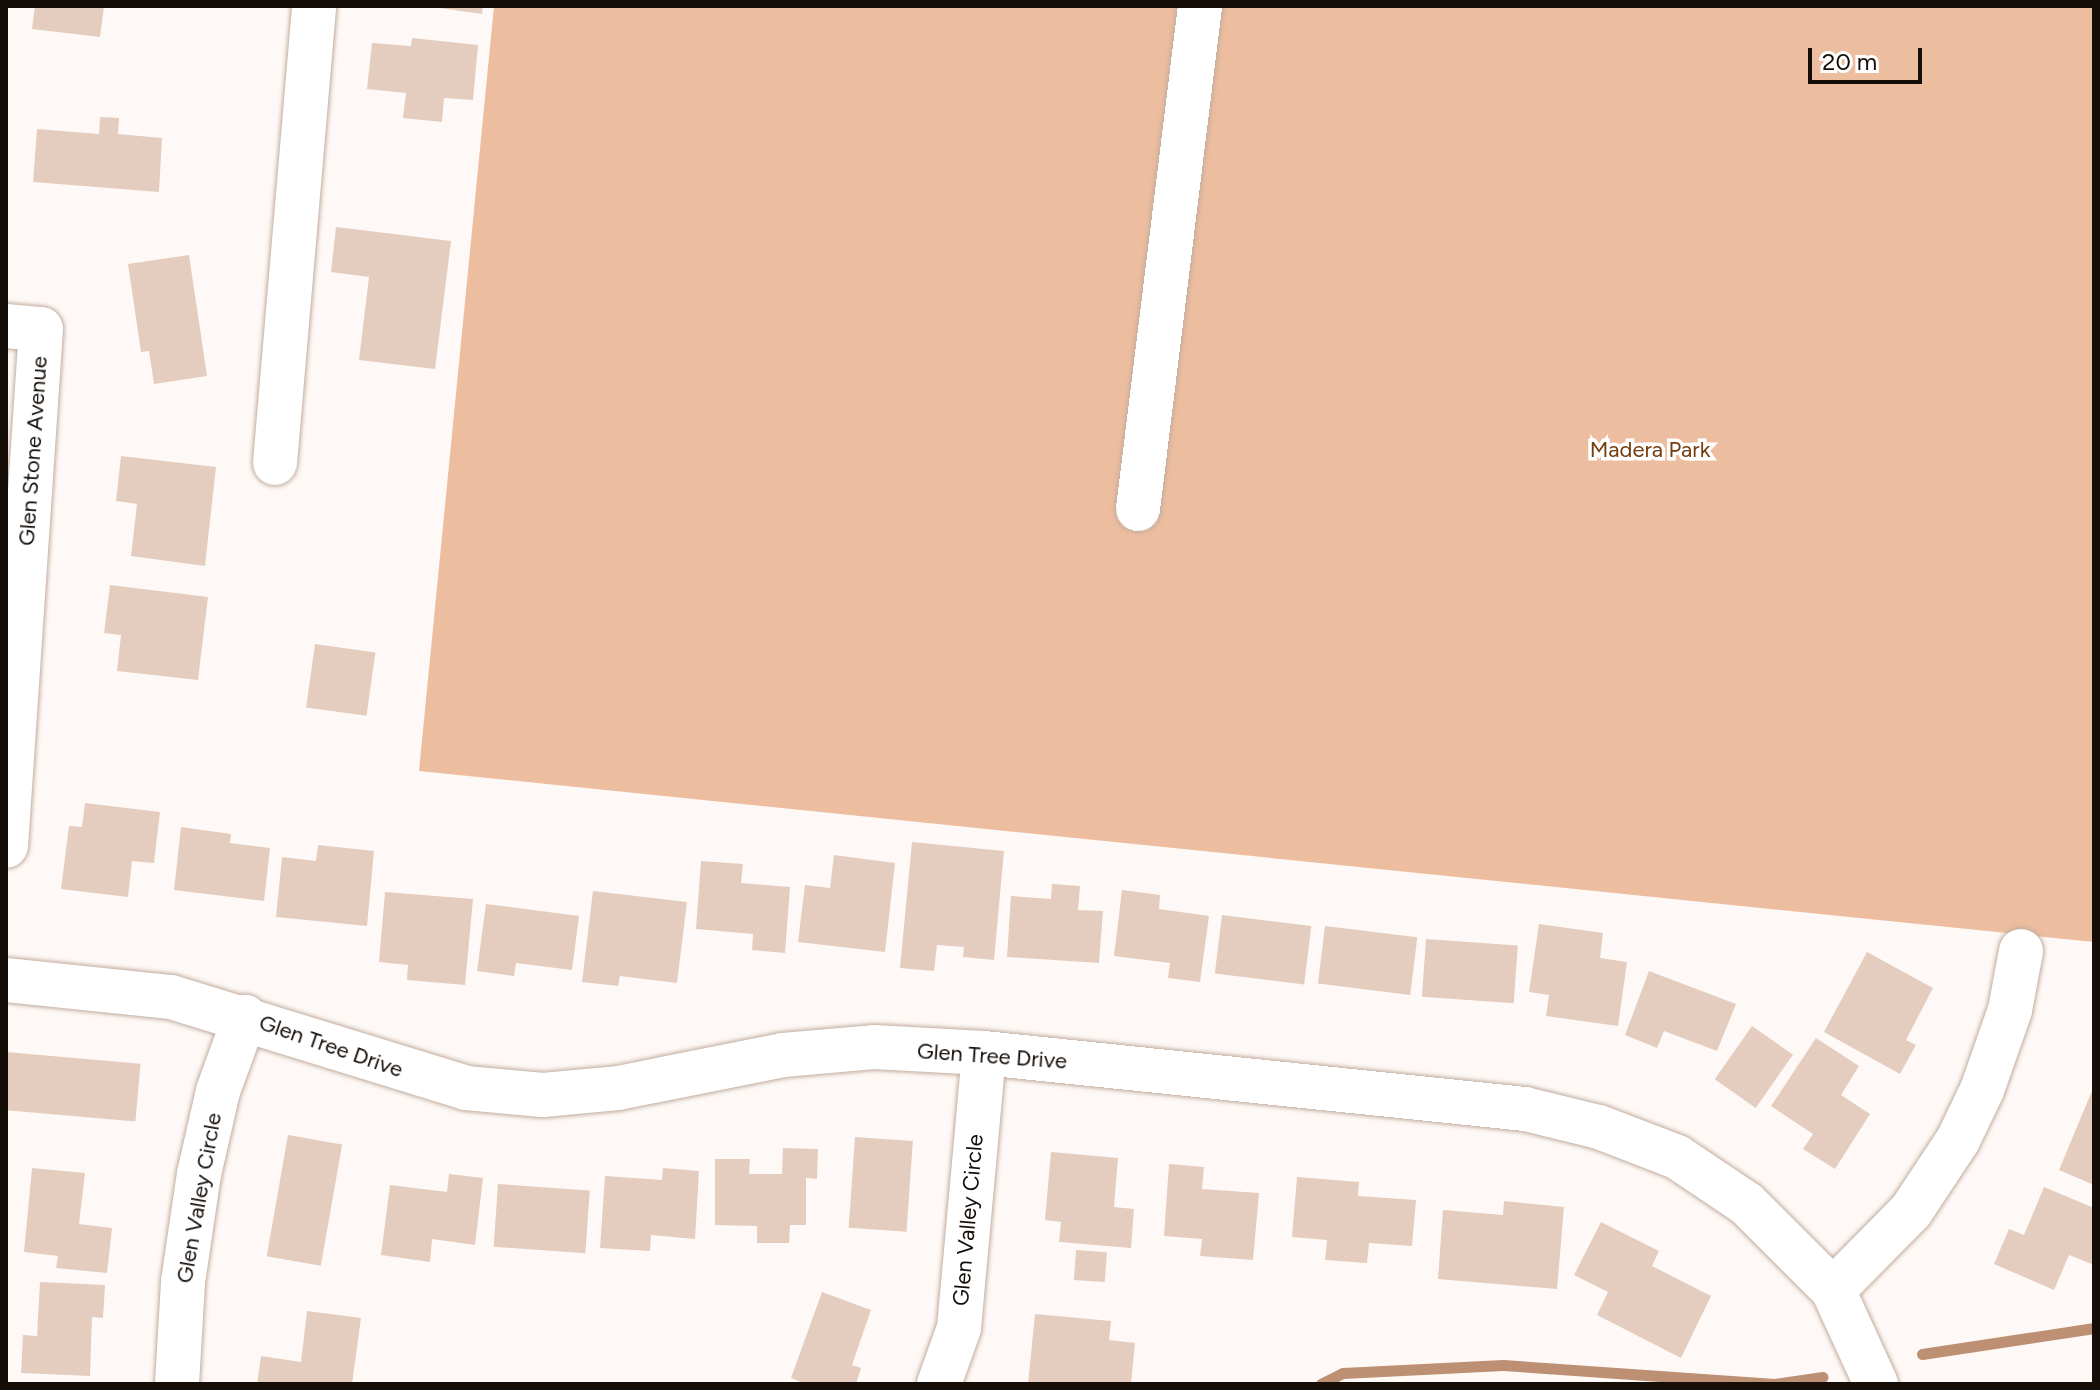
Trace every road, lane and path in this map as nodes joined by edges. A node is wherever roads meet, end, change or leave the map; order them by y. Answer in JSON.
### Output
{"nodes":[{"id":1,"x":314,"y":6,"type":"edge"},
{"id":2,"x":1200,"y":6,"type":"edge"},
{"id":3,"x":6,"y":326,"type":"edge"},
{"id":4,"x":275,"y":463,"type":"dead end"},
{"id":5,"x":1138,"y":509,"type":"dead end"},
{"id":6,"x":6,"y":846,"type":"edge"},
{"id":7,"x":2021,"y":951,"type":"dead end"},
{"id":8,"x":6,"y":980,"type":"edge"},
{"id":9,"x":245,"y":1017,"type":"junction"},
{"id":10,"x":984,"y":1053,"type":"junction"},
{"id":11,"x":1833,"y":1290,"type":"junction"},
{"id":12,"x":177,"y":1384,"type":"edge"},
{"id":13,"x":939,"y":1384,"type":"edge"},
{"id":14,"x":1876,"y":1384,"type":"edge"}],
"edges":[{"from":1,"to":4,"type":"street"},
{"from":2,"to":5,"type":"street"},
{"from":3,"to":6,"type":"street","name":"Glen Stone Avenue"},
{"from":7,"to":11,"type":"street"},
{"from":8,"to":9,"type":"street","name":"Glen Tree Drive"},
{"from":9,"to":10,"type":"street","name":"Glen Tree Drive"},
{"from":9,"to":12,"type":"street","name":"Glen Valley Circle"},
{"from":10,"to":11,"type":"street","name":"Glen Tree Drive"},
{"from":10,"to":13,"type":"street","name":"Glen Valley Circle"},
{"from":11,"to":14,"type":"street","name":"Glen Tree Drive"}]}
